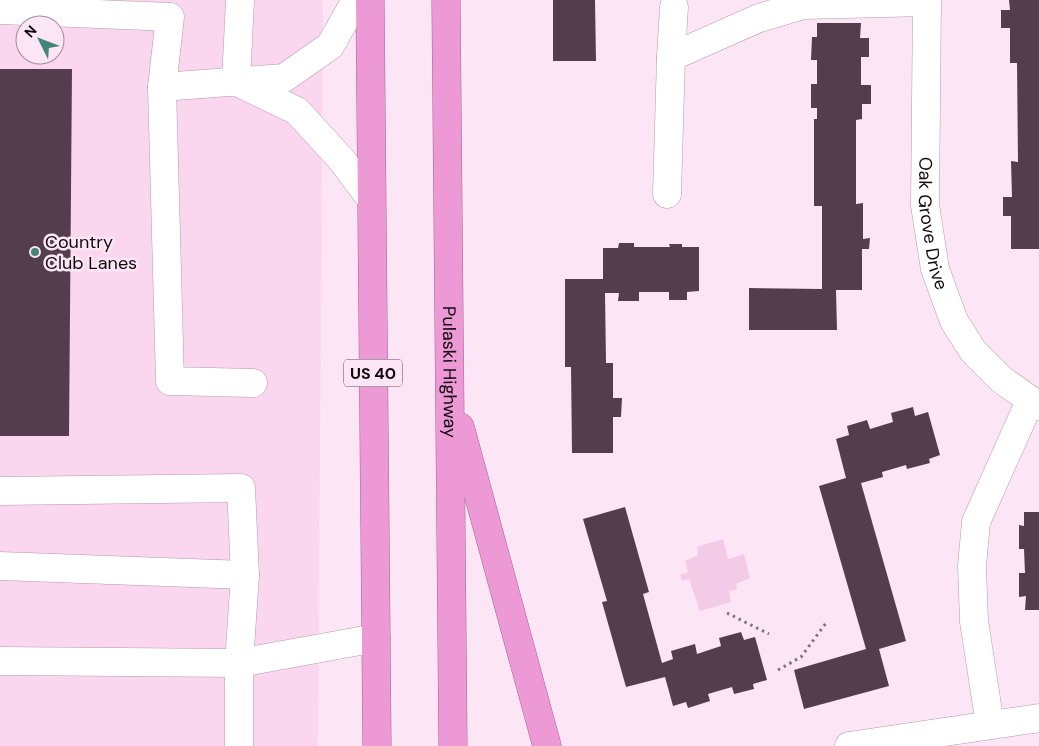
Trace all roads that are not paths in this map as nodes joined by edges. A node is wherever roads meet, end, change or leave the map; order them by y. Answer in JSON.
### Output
{"nodes":[{"id":1,"x":240,"y":0,"type":"edge"},
{"id":2,"x":356,"y":0,"type":"edge"},
{"id":3,"x":370,"y":0,"type":"edge"},
{"id":4,"x":446,"y":0,"type":"edge"},
{"id":5,"x":926,"y":1,"type":"edge"},
{"id":6,"x":674,"y":7,"type":"dead end"},
{"id":7,"x":114,"y":8,"type":"edge"},
{"id":8,"x":0,"y":10,"type":"edge"},
{"id":9,"x":671,"y":56,"type":"junction"},
{"id":10,"x":236,"y":82,"type":"junction"},
{"id":11,"x":162,"y":87,"type":"junction"},
{"id":12,"x":667,"y":194,"type":"dead end"},
{"id":13,"x":371,"y":199,"type":"junction"},
{"id":14,"x":253,"y":383,"type":"dead end"},
{"id":15,"x":450,"y":388,"type":"junction"},
{"id":16,"x":1035,"y":404,"type":"edge"},
{"id":17,"x":0,"y":491,"type":"edge"},
{"id":18,"x":0,"y":566,"type":"edge"},
{"id":19,"x":246,"y":575,"type":"junction"},
{"id":20,"x":376,"y":638,"type":"junction"},
{"id":21,"x":0,"y":661,"type":"edge"},
{"id":22,"x":239,"y":663,"type":"junction"},
{"id":23,"x":1039,"y":718,"type":"edge"},
{"id":24,"x":990,"y":725,"type":"junction"},
{"id":25,"x":239,"y":746,"type":"edge"},
{"id":26,"x":377,"y":746,"type":"edge"},
{"id":27,"x":454,"y":746,"type":"edge"},
{"id":28,"x":547,"y":746,"type":"edge"},
{"id":29,"x":849,"y":746,"type":"edge"}],
"edges":[{"from":1,"to":10,"type":"street"},
{"from":2,"to":10,"type":"street"},
{"from":3,"to":13,"type":"highway","number":"US 40"},
{"from":4,"to":15,"type":"highway","name":"Pulaski Highway"},
{"from":5,"to":9,"type":"street"},
{"from":5,"to":16,"type":"street","name":"Oak Grove Drive"},
{"from":6,"to":9,"type":"street"},
{"from":7,"to":8,"type":"street"},
{"from":7,"to":11,"type":"street"},
{"from":9,"to":12,"type":"street"},
{"from":10,"to":11,"type":"street"},
{"from":10,"to":13,"type":"street"},
{"from":11,"to":14,"type":"street"},
{"from":13,"to":20,"type":"highway","number":"US 40"},
{"from":15,"to":27,"type":"highway","name":"Pulaski Highway"},
{"from":15,"to":28,"type":"highway"},
{"from":16,"to":24,"type":"street"},
{"from":17,"to":19,"type":"street"},
{"from":18,"to":19,"type":"street"},
{"from":19,"to":22,"type":"street"},
{"from":20,"to":22,"type":"street"},
{"from":20,"to":26,"type":"highway","number":"US 40"},
{"from":21,"to":22,"type":"street"},
{"from":22,"to":25,"type":"street"},
{"from":23,"to":24,"type":"street"},
{"from":24,"to":29,"type":"street"}]}
